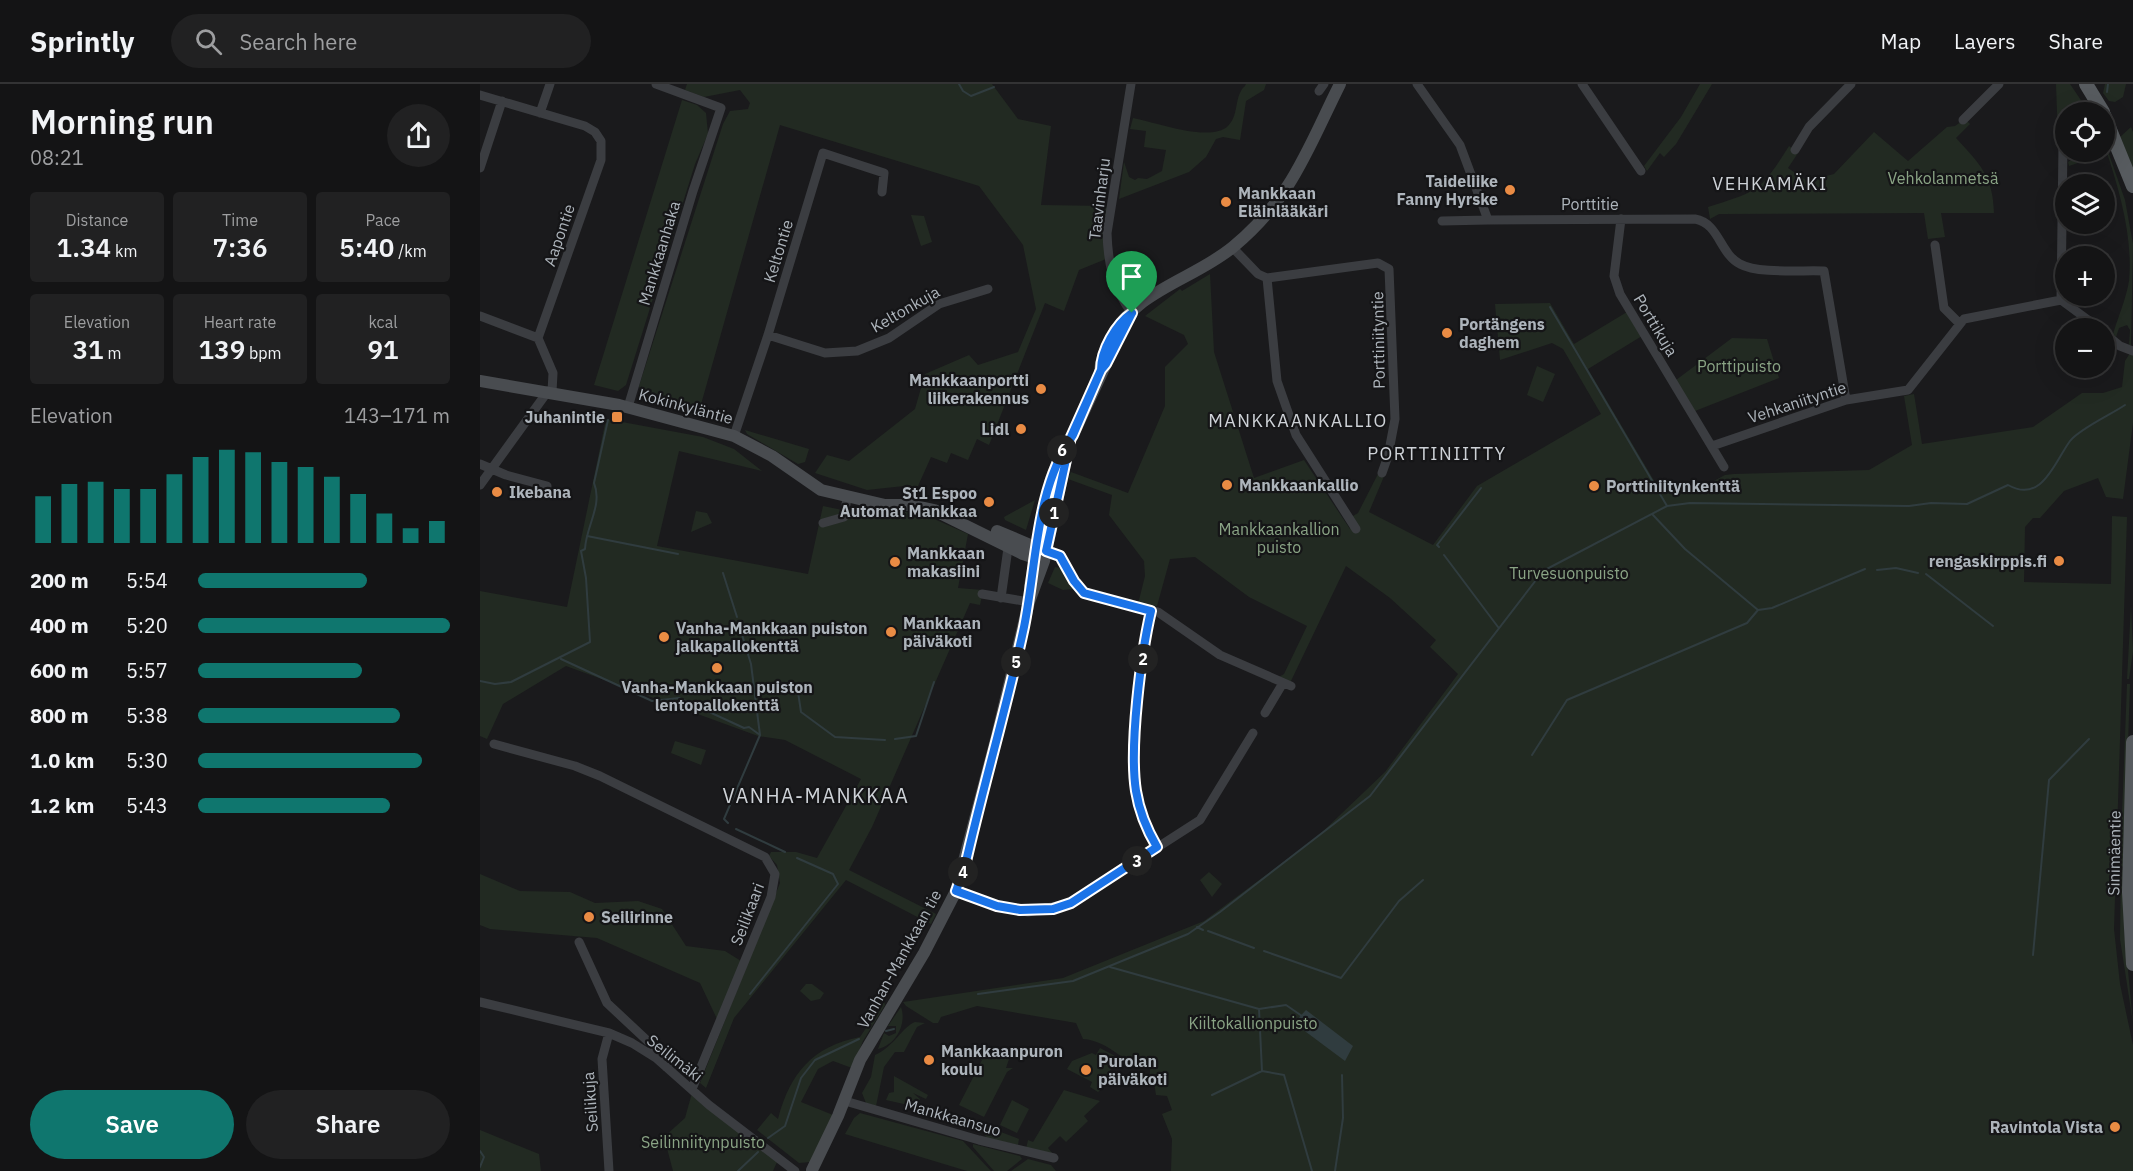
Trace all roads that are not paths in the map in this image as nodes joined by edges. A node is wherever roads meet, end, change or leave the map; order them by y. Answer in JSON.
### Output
{"nodes":[{"id":1,"x":550,"y":84,"type":"edge"},
{"id":2,"x":656,"y":84,"type":"edge"},
{"id":3,"x":1131,"y":84,"type":"edge"},
{"id":4,"x":1340,"y":84,"type":"edge"},
{"id":5,"x":1417,"y":84,"type":"edge"},
{"id":6,"x":1582,"y":84,"type":"edge"},
{"id":7,"x":1851,"y":84,"type":"edge"},
{"id":8,"x":1999,"y":84,"type":"edge"},
{"id":9,"x":2086,"y":84,"type":"edge"},
{"id":10,"x":480,"y":95,"type":"edge"},
{"id":11,"x":502,"y":101,"type":"junction"},
{"id":12,"x":2097,"y":102,"type":"edge"},
{"id":13,"x":540,"y":113,"type":"junction"},
{"id":14,"x":1963,"y":120,"type":"dead end"},
{"id":15,"x":2115,"y":141,"type":"edge"},
{"id":16,"x":1795,"y":150,"type":"dead end"},
{"id":17,"x":2063,"y":162,"type":"edge"},
{"id":18,"x":480,"y":168,"type":"edge"},
{"id":19,"x":1641,"y":171,"type":"dead end"},
{"id":20,"x":2133,"y":186,"type":"edge"},
{"id":21,"x":882,"y":192,"type":"dead end"},
{"id":22,"x":1621,"y":219,"type":"junction"},
{"id":23,"x":1488,"y":220,"type":"junction"},
{"id":24,"x":1442,"y":221,"type":"dead end"},
{"id":25,"x":1935,"y":245,"type":"dead end"},
{"id":26,"x":2062,"y":246,"type":"edge"},
{"id":27,"x":1232,"y":247,"type":"junction"},
{"id":28,"x":1267,"y":278,"type":"junction"},
{"id":29,"x":988,"y":289,"type":"dead end"},
{"id":30,"x":2055,"y":301,"type":"edge"},
{"id":31,"x":2069,"y":306,"type":"edge"},
{"id":32,"x":1132,"y":313,"type":"junction"},
{"id":33,"x":480,"y":316,"type":"edge"},
{"id":34,"x":2085,"y":318,"type":"edge"},
{"id":35,"x":1960,"y":324,"type":"junction"},
{"id":36,"x":768,"y":334,"type":"junction"},
{"id":37,"x":538,"y":338,"type":"junction"},
{"id":38,"x":2115,"y":342,"type":"edge"},
{"id":39,"x":2133,"y":351,"type":"edge"},
{"id":40,"x":480,"y":381,"type":"edge"},
{"id":41,"x":550,"y":392,"type":"junction"},
{"id":42,"x":1846,"y":400,"type":"junction"},
{"id":43,"x":628,"y":407,"type":"junction"},
{"id":44,"x":734,"y":436,"type":"junction"},
{"id":45,"x":1712,"y":446,"type":"junction"},
{"id":46,"x":480,"y":464,"type":"edge"},
{"id":47,"x":1724,"y":467,"type":"dead end"},
{"id":48,"x":493,"y":468,"type":"junction"},
{"id":49,"x":1382,"y":473,"type":"dead end"},
{"id":50,"x":480,"y":485,"type":"edge"},
{"id":51,"x":547,"y":486,"type":"dead end"},
{"id":52,"x":847,"y":498,"type":"junction"},
{"id":53,"x":823,"y":523,"type":"dead end"},
{"id":54,"x":1356,"y":529,"type":"dead end"},
{"id":55,"x":1008,"y":541,"type":"junction"},
{"id":56,"x":1040,"y":554,"type":"junction"},
{"id":57,"x":982,"y":594,"type":"dead end"},
{"id":58,"x":1000,"y":598,"type":"junction"},
{"id":59,"x":1029,"y":602,"type":"junction"},
{"id":60,"x":1151,"y":611,"type":"junction"},
{"id":61,"x":1265,"y":713,"type":"dead end"},
{"id":62,"x":1253,"y":733,"type":"dead end"},
{"id":63,"x":2133,"y":742,"type":"edge"},
{"id":64,"x":494,"y":744,"type":"dead end"},
{"id":65,"x":1157,"y":847,"type":"junction"},
{"id":66,"x":956,"y":891,"type":"junction"},
{"id":67,"x":579,"y":942,"type":"dead end"},
{"id":68,"x":2133,"y":964,"type":"edge"},
{"id":69,"x":480,"y":1002,"type":"edge"},
{"id":70,"x":609,"y":1033,"type":"junction"},
{"id":71,"x":666,"y":1067,"type":"junction"},
{"id":72,"x":692,"y":1089,"type":"junction"},
{"id":73,"x":848,"y":1102,"type":"junction"},
{"id":74,"x":1054,"y":1158,"type":"dead end"},
{"id":75,"x":609,"y":1171,"type":"edge"},
{"id":76,"x":795,"y":1171,"type":"edge"},
{"id":77,"x":811,"y":1171,"type":"edge"},
{"id":78,"x":817,"y":1171,"type":"edge"},
{"id":79,"x":822,"y":1171,"type":"edge"}],
"edges":[{"from":1,"to":13,"type":"street"},
{"from":2,"to":43,"type":"street","name":"Mankkaanhaka"},
{"from":3,"to":32,"type":"street","name":"Taavinharju"},
{"from":4,"to":27,"type":"main road"},
{"from":5,"to":23,"type":"street"},
{"from":6,"to":19,"type":"street"},
{"from":7,"to":16,"type":"street"},
{"from":8,"to":14,"type":"street"},
{"from":9,"to":12,"type":"main road"},
{"from":10,"to":11,"type":"street"},
{"from":11,"to":13,"type":"street"},
{"from":11,"to":18,"type":"street"},
{"from":13,"to":37,"type":"street","name":"Aapontie"},
{"from":15,"to":20,"type":"main road"},
{"from":17,"to":26,"type":"street"},
{"from":21,"to":36,"type":"street","name":"Keltontie"},
{"from":22,"to":23,"type":"street","name":"Porttitie"},
{"from":22,"to":42,"type":"street","name":"Porttitie"},
{"from":22,"to":45,"type":"street","name":"Porttikuja"},
{"from":23,"to":24,"type":"street","name":"Porttitie"},
{"from":25,"to":35,"type":"street"},
{"from":27,"to":28,"type":"street"},
{"from":27,"to":32,"type":"main road"},
{"from":28,"to":49,"type":"street","name":"Porttiniityntie"},
{"from":28,"to":54,"type":"street"},
{"from":29,"to":36,"type":"street","name":"Keltonkuja"},
{"from":30,"to":35,"type":"street"},
{"from":31,"to":34,"type":"street"},
{"from":32,"to":56,"type":"main road","name":"Vanhan-Mankkaan tie"},
{"from":33,"to":37,"type":"street"},
{"from":35,"to":42,"type":"street","name":"Vehkaniityntie"},
{"from":36,"to":44,"type":"street","name":"Keltontie"},
{"from":37,"to":41,"type":"street"},
{"from":38,"to":39,"type":"street"},
{"from":40,"to":41,"type":"main road","name":"Kokinkyläntie"},
{"from":41,"to":43,"type":"main road","name":"Kokinkyläntie"},
{"from":41,"to":48,"type":"street"},
{"from":42,"to":45,"type":"street","name":"Vehkaniityntie"},
{"from":43,"to":44,"type":"main road","name":"Kokinkyläntie"},
{"from":44,"to":52,"type":"main road","name":"Kokinkyläntie"},
{"from":45,"to":47,"type":"street","name":"Porttikuja"},
{"from":46,"to":48,"type":"street"},
{"from":48,"to":50,"type":"street"},
{"from":48,"to":51,"type":"street"},
{"from":52,"to":53,"type":"street"},
{"from":52,"to":55,"type":"main road","name":"Kokinkyläntie"},
{"from":55,"to":56,"type":"main road","name":"Kokinkyläntie"},
{"from":55,"to":58,"type":"street"},
{"from":56,"to":59,"type":"main road","name":"Vanhan-Mankkaan tie"},
{"from":56,"to":60,"type":"street"},
{"from":57,"to":58,"type":"street"},
{"from":58,"to":59,"type":"street"},
{"from":59,"to":66,"type":"main road","name":"Vanhan-Mankkaan tie"},
{"from":60,"to":61,"type":"street"},
{"from":60,"to":65,"type":"street"},
{"from":62,"to":65,"type":"street"},
{"from":63,"to":68,"type":"main road","name":"Sinimäentie"},
{"from":64,"to":72,"type":"street","name":"Seilikaari"},
{"from":65,"to":66,"type":"street"},
{"from":66,"to":73,"type":"main road","name":"Vanhan-Mankkaan tie"},
{"from":67,"to":71,"type":"street"},
{"from":69,"to":70,"type":"street","name":"Seilimäki"},
{"from":70,"to":71,"type":"street","name":"Seilimäki"},
{"from":70,"to":75,"type":"street","name":"Seilikuja"},
{"from":71,"to":72,"type":"street","name":"Seilimäki"},
{"from":72,"to":76,"type":"street","name":"Seilimäki"},
{"from":73,"to":74,"type":"street","name":"Mankkaansuo"},
{"from":73,"to":77,"type":"main road","name":"Vanhan-Mankkaan tie"},
{"from":73,"to":79,"type":"main road","name":"Vanhan-Mankkaan tie"},
{"from":77,"to":78,"type":"main road"}]}
